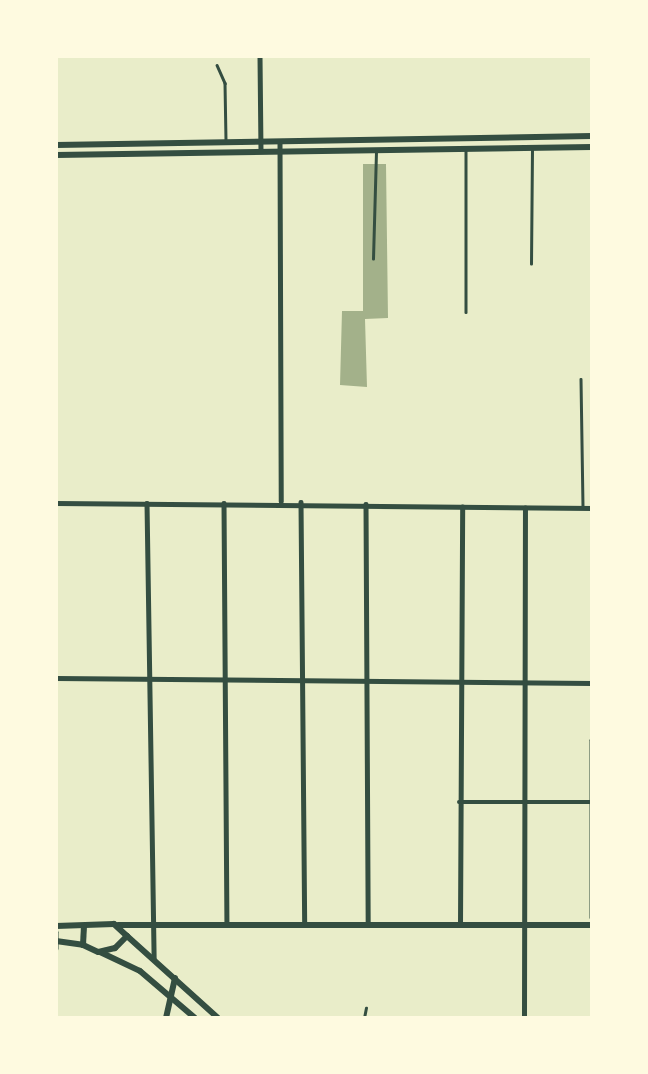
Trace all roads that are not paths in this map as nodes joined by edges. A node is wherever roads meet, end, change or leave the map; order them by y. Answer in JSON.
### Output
{"nodes":[{"id":1,"x":260,"y":56,"type":"edge"},
{"id":2,"x":217,"y":65,"type":"dead end"},
{"id":3,"x":592,"y":136,"type":"edge"},
{"id":4,"x":261,"y":142,"type":"junction"},
{"id":5,"x":280,"y":142,"type":"junction"},
{"id":6,"x":226,"y":143,"type":"junction"},
{"id":7,"x":56,"y":145,"type":"edge"},
{"id":8,"x":592,"y":147,"type":"edge"},
{"id":9,"x":466,"y":148,"type":"junction"},
{"id":10,"x":532,"y":148,"type":"junction"},
{"id":11,"x":376,"y":149,"type":"junction"},
{"id":12,"x":261,"y":151,"type":"junction"},
{"id":13,"x":281,"y":151,"type":"junction"},
{"id":14,"x":56,"y":155,"type":"edge"},
{"id":15,"x":373,"y":259,"type":"dead end"},
{"id":16,"x":531,"y":264,"type":"dead end"},
{"id":17,"x":466,"y":312,"type":"dead end"},
{"id":18,"x":581,"y":379,"type":"dead end"},
{"id":19,"x":281,"y":502,"type":"junction"},
{"id":20,"x":301,"y":502,"type":"junction"},
{"id":21,"x":56,"y":503,"type":"edge"},
{"id":22,"x":146,"y":503,"type":"junction"},
{"id":23,"x":224,"y":503,"type":"junction"},
{"id":24,"x":366,"y":504,"type":"junction"},
{"id":25,"x":462,"y":507,"type":"junction"},
{"id":26,"x":525,"y":508,"type":"junction"},
{"id":27,"x":583,"y":508,"type":"junction"},
{"id":28,"x":592,"y":508,"type":"edge"},
{"id":29,"x":56,"y":678,"type":"edge"},
{"id":30,"x":225,"y":678,"type":"junction"},
{"id":31,"x":301,"y":679,"type":"junction"},
{"id":32,"x":367,"y":679,"type":"junction"},
{"id":33,"x":149,"y":680,"type":"junction"},
{"id":34,"x":461,"y":681,"type":"junction"},
{"id":35,"x":525,"y":682,"type":"junction"},
{"id":36,"x":592,"y":683,"type":"edge"},
{"id":37,"x":592,"y":740,"type":"edge"},
{"id":38,"x":460,"y":802,"type":"junction"},
{"id":39,"x":526,"y":802,"type":"junction"},
{"id":40,"x":591,"y":802,"type":"edge"},
{"id":41,"x":592,"y":917,"type":"edge"},
{"id":42,"x":306,"y":923,"type":"junction"},
{"id":43,"x":368,"y":924,"type":"junction"},
{"id":44,"x":118,"y":925,"type":"junction"},
{"id":45,"x":155,"y":925,"type":"junction"},
{"id":46,"x":227,"y":925,"type":"junction"},
{"id":47,"x":460,"y":925,"type":"junction"},
{"id":48,"x":524,"y":925,"type":"junction"},
{"id":49,"x":592,"y":925,"type":"edge"},
{"id":50,"x":56,"y":926,"type":"edge"},
{"id":51,"x":84,"y":927,"type":"junction"},
{"id":52,"x":56,"y":932,"type":"edge"},
{"id":53,"x":127,"y":936,"type":"junction"},
{"id":54,"x":56,"y":941,"type":"edge"},
{"id":55,"x":83,"y":945,"type":"junction"},
{"id":56,"x":56,"y":947,"type":"edge"},
{"id":57,"x":99,"y":952,"type":"junction"},
{"id":58,"x":154,"y":960,"type":"junction"},
{"id":59,"x":175,"y":978,"type":"junction"},
{"id":60,"x":168,"y":992,"type":"junction"},
{"id":61,"x":366,"y":1008,"type":"dead end"},
{"id":62,"x":166,"y":1018,"type":"edge"},
{"id":63,"x":195,"y":1018,"type":"edge"},
{"id":64,"x":218,"y":1018,"type":"edge"},
{"id":65,"x":364,"y":1018,"type":"edge"},
{"id":66,"x":524,"y":1018,"type":"edge"}],
"edges":[{"from":1,"to":4,"type":"street"},
{"from":2,"to":6,"type":"lane"},
{"from":3,"to":5,"type":"street"},
{"from":4,"to":5,"type":"street"},
{"from":4,"to":6,"type":"street"},
{"from":4,"to":12,"type":"street"},
{"from":5,"to":13,"type":"street"},
{"from":6,"to":7,"type":"street"},
{"from":8,"to":10,"type":"street"},
{"from":9,"to":10,"type":"street"},
{"from":9,"to":11,"type":"street"},
{"from":9,"to":17,"type":"lane"},
{"from":10,"to":16,"type":"lane"},
{"from":11,"to":13,"type":"street"},
{"from":11,"to":15,"type":"lane"},
{"from":12,"to":13,"type":"street"},
{"from":12,"to":14,"type":"street"},
{"from":13,"to":19,"type":"street"},
{"from":18,"to":27,"type":"lane"},
{"from":19,"to":20,"type":"street"},
{"from":19,"to":23,"type":"street"},
{"from":20,"to":24,"type":"street"},
{"from":20,"to":31,"type":"street"},
{"from":21,"to":22,"type":"street"},
{"from":22,"to":23,"type":"street"},
{"from":22,"to":33,"type":"street"},
{"from":23,"to":30,"type":"street"},
{"from":24,"to":25,"type":"street"},
{"from":24,"to":32,"type":"street"},
{"from":25,"to":26,"type":"street"},
{"from":25,"to":34,"type":"street"},
{"from":26,"to":27,"type":"street"},
{"from":26,"to":35,"type":"street"},
{"from":27,"to":28,"type":"street"},
{"from":29,"to":33,"type":"street"},
{"from":30,"to":31,"type":"street"},
{"from":30,"to":33,"type":"street"},
{"from":30,"to":46,"type":"street"},
{"from":31,"to":32,"type":"street"},
{"from":31,"to":42,"type":"street"},
{"from":32,"to":34,"type":"street"},
{"from":32,"to":43,"type":"street"},
{"from":33,"to":45,"type":"street"},
{"from":34,"to":35,"type":"street"},
{"from":34,"to":38,"type":"street"},
{"from":35,"to":36,"type":"street"},
{"from":35,"to":39,"type":"street"},
{"from":37,"to":40,"type":"street"},
{"from":38,"to":39,"type":"street"},
{"from":38,"to":47,"type":"street"},
{"from":39,"to":40,"type":"street"},
{"from":39,"to":48,"type":"street"},
{"from":40,"to":41,"type":"street"},
{"from":42,"to":43,"type":"street"},
{"from":42,"to":46,"type":"street"},
{"from":43,"to":47,"type":"street"},
{"from":44,"to":45,"type":"street"},
{"from":44,"to":51,"type":"street"},
{"from":44,"to":53,"type":"street"},
{"from":45,"to":46,"type":"street"},
{"from":45,"to":58,"type":"street"},
{"from":47,"to":48,"type":"street"},
{"from":48,"to":49,"type":"street"},
{"from":48,"to":66,"type":"street"},
{"from":50,"to":51,"type":"street"},
{"from":51,"to":55,"type":"street"},
{"from":52,"to":54,"type":"street"},
{"from":53,"to":57,"type":"street"},
{"from":53,"to":58,"type":"street"},
{"from":54,"to":55,"type":"street"},
{"from":54,"to":56,"type":"street"},
{"from":55,"to":57,"type":"street"},
{"from":57,"to":60,"type":"street"},
{"from":58,"to":59,"type":"street"},
{"from":59,"to":60,"type":"street"},
{"from":59,"to":64,"type":"street"},
{"from":60,"to":62,"type":"street"},
{"from":60,"to":63,"type":"street"},
{"from":61,"to":65,"type":"lane"}]}
